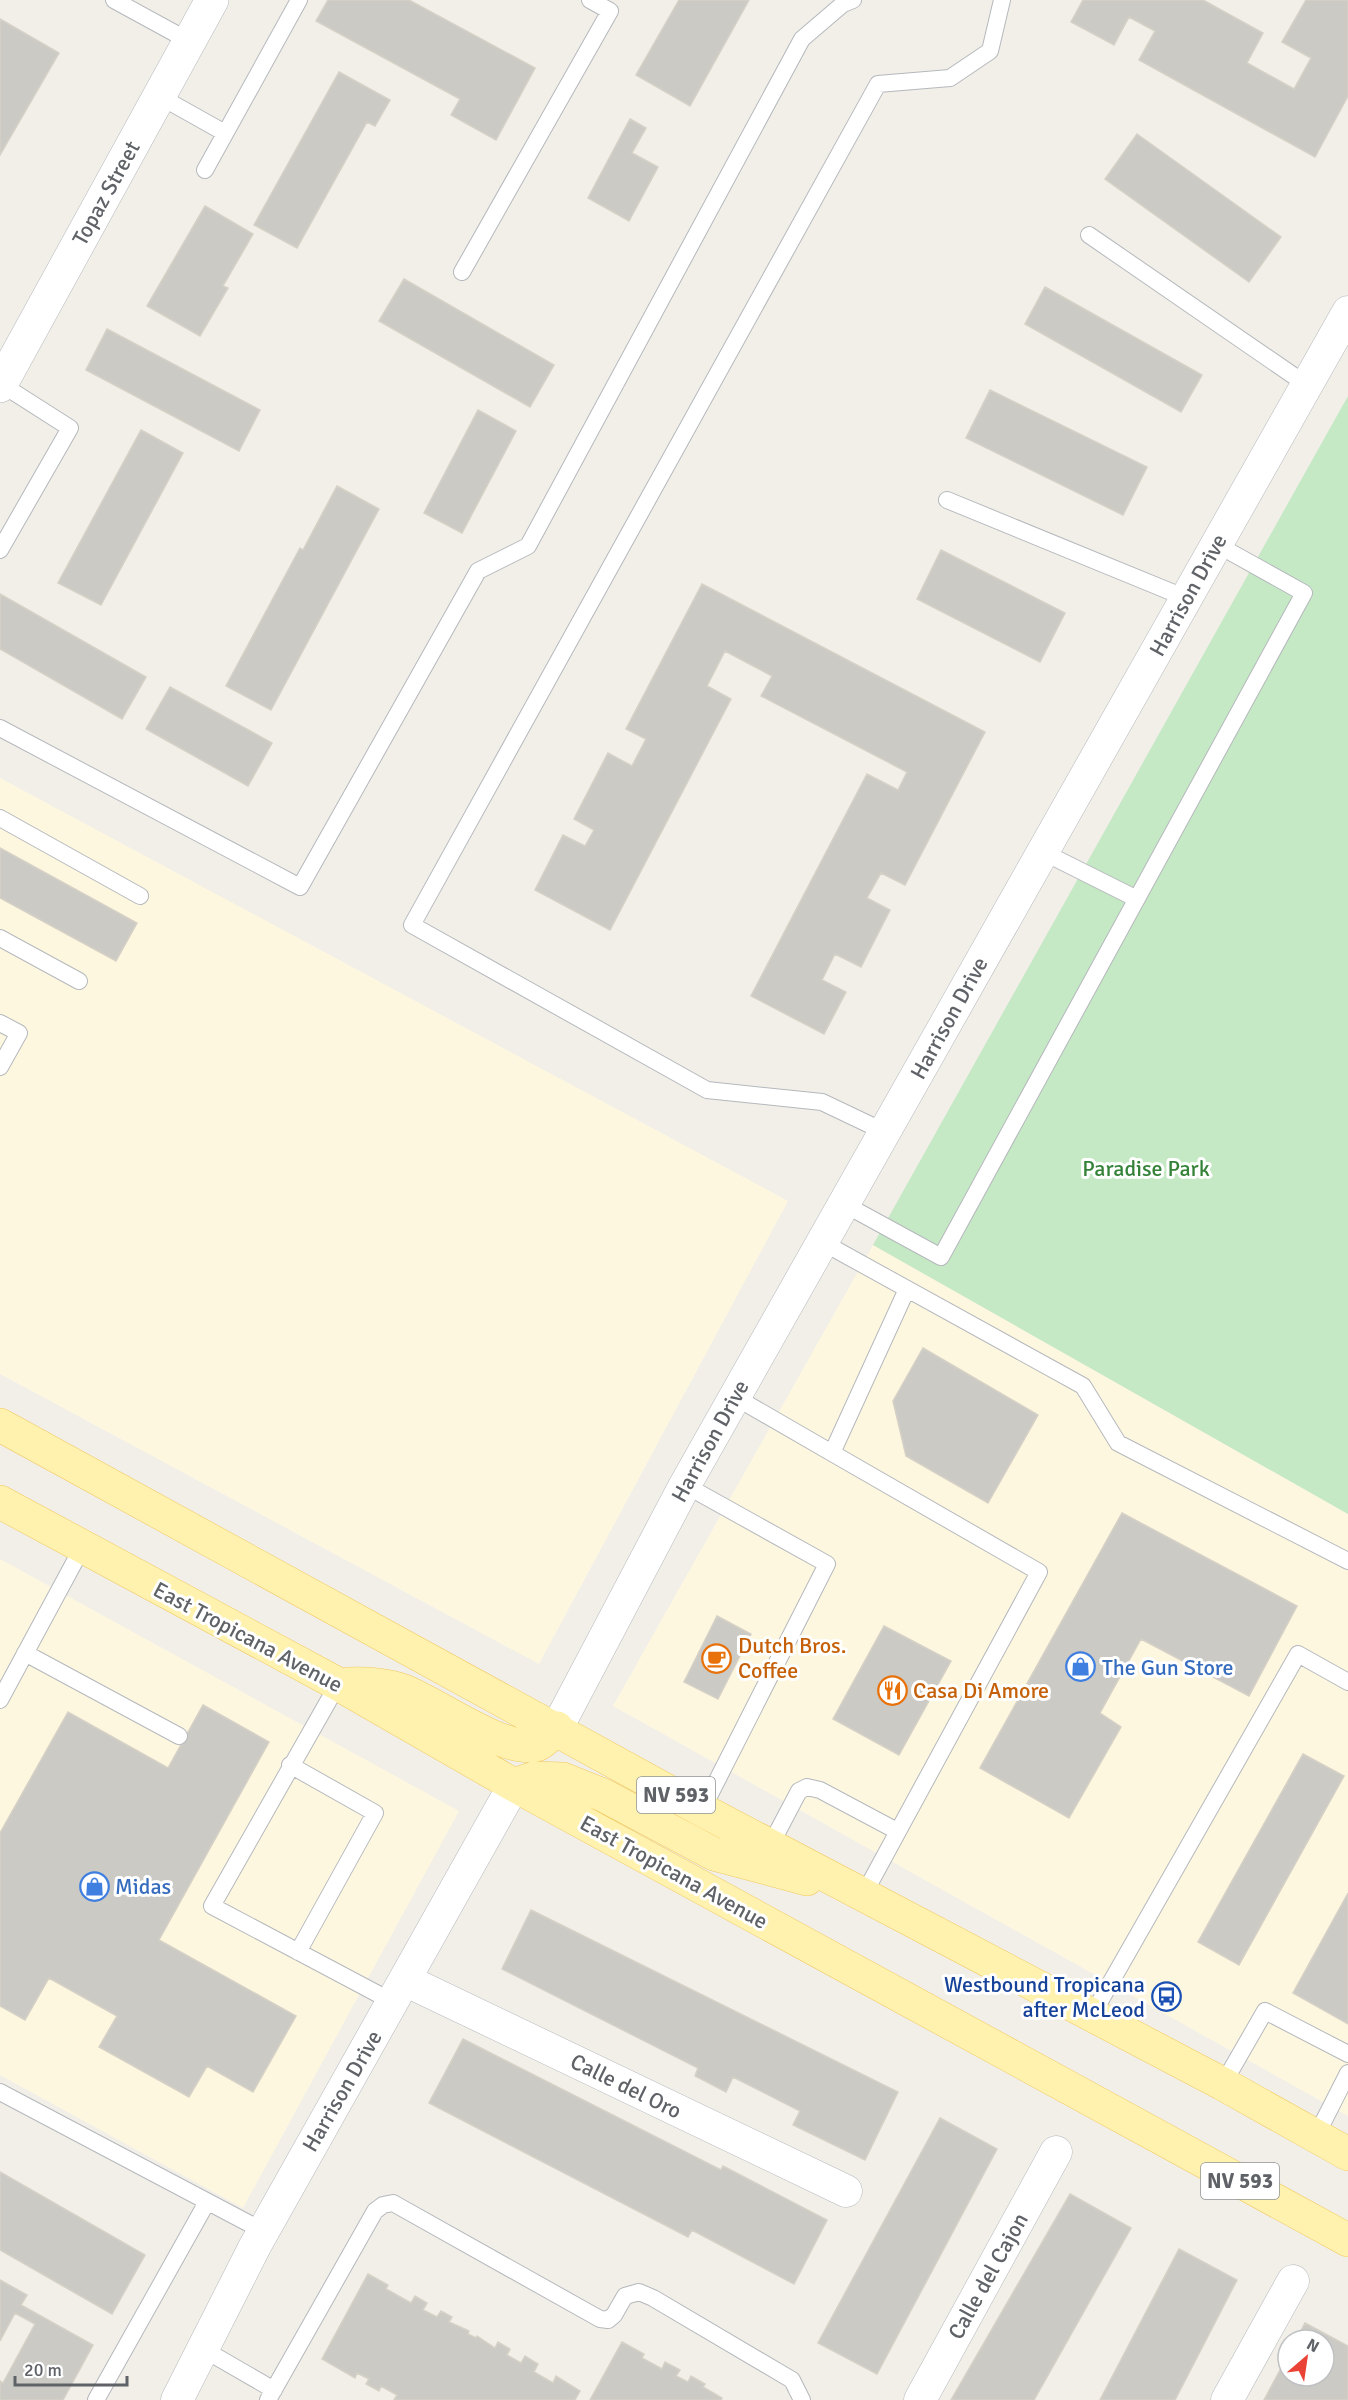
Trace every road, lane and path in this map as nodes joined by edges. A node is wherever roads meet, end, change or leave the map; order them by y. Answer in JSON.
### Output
{"nodes":[{"id":1,"x":114,"y":0,"type":"edge"},
{"id":2,"x":212,"y":0,"type":"edge"},
{"id":3,"x":299,"y":0,"type":"edge"},
{"id":4,"x":590,"y":0,"type":"edge"},
{"id":5,"x":853,"y":0,"type":"edge"},
{"id":6,"x":1002,"y":0,"type":"edge"},
{"id":7,"x":189,"y":41,"type":"junction"},
{"id":8,"x":159,"y":96,"type":"junction"},
{"id":9,"x":225,"y":133,"type":"junction"},
{"id":10,"x":205,"y":170,"type":"dead end"},
{"id":11,"x":1089,"y":235,"type":"dead end"},
{"id":12,"x":462,"y":273,"type":"dead end"},
{"id":13,"x":1348,"y":312,"type":"edge"},
{"id":14,"x":0,"y":385,"type":"edge"},
{"id":15,"x":1307,"y":385,"type":"junction"},
{"id":16,"x":947,"y":500,"type":"dead end"},
{"id":17,"x":1216,"y":544,"type":"junction"},
{"id":18,"x":0,"y":550,"type":"edge"},
{"id":19,"x":1186,"y":598,"type":"junction"},
{"id":20,"x":0,"y":728,"type":"edge"},
{"id":21,"x":0,"y":818,"type":"edge"},
{"id":22,"x":1043,"y":852,"type":"junction"},
{"id":23,"x":140,"y":896,"type":"dead end"},
{"id":24,"x":1137,"y":899,"type":"junction"},
{"id":25,"x":0,"y":938,"type":"edge"},
{"id":26,"x":79,"y":981,"type":"dead end"},
{"id":27,"x":0,"y":1023,"type":"edge"},
{"id":28,"x":0,"y":1067,"type":"edge"},
{"id":29,"x":885,"y":1132,"type":"junction"},
{"id":30,"x":844,"y":1204,"type":"junction"},
{"id":31,"x":822,"y":1242,"type":"junction"},
{"id":32,"x":907,"y":1288,"type":"junction"},
{"id":33,"x":735,"y":1397,"type":"junction"},
{"id":34,"x":0,"y":1425,"type":"edge"},
{"id":35,"x":832,"y":1453,"type":"junction"},
{"id":36,"x":685,"y":1485,"type":"junction"},
{"id":37,"x":0,"y":1502,"type":"edge"},
{"id":38,"x":82,"y":1548,"type":"junction"},
{"id":39,"x":1348,"y":1562,"type":"edge"},
{"id":40,"x":25,"y":1653,"type":"junction"},
{"id":41,"x":1348,"y":1682,"type":"edge"},
{"id":42,"x":338,"y":1684,"type":"junction"},
{"id":43,"x":0,"y":1700,"type":"edge"},
{"id":44,"x":557,"y":1728,"type":"junction"},
{"id":45,"x":179,"y":1736,"type":"dead end"},
{"id":46,"x":290,"y":1765,"type":"junction"},
{"id":47,"x":514,"y":1785,"type":"junction"},
{"id":48,"x":702,"y":1810,"type":"junction"},
{"id":49,"x":897,"y":1830,"type":"junction"},
{"id":50,"x":770,"y":1846,"type":"junction"},
{"id":51,"x":864,"y":1894,"type":"junction"},
{"id":52,"x":298,"y":1952,"type":"junction"},
{"id":53,"x":399,"y":1991,"type":"junction"},
{"id":54,"x":1091,"y":2017,"type":"junction"},
{"id":55,"x":1348,"y":2054,"type":"edge"},
{"id":56,"x":1348,"y":2073,"type":"edge"},
{"id":57,"x":1223,"y":2084,"type":"junction"},
{"id":58,"x":0,"y":2092,"type":"edge"},
{"id":59,"x":1316,"y":2136,"type":"junction"},
{"id":60,"x":1056,"y":2152,"type":"dead end"},
{"id":61,"x":1348,"y":2154,"type":"edge"},
{"id":62,"x":846,"y":2191,"type":"dead end"},
{"id":63,"x":207,"y":2202,"type":"junction"},
{"id":64,"x":263,"y":2231,"type":"junction"},
{"id":65,"x":1348,"y":2240,"type":"edge"},
{"id":66,"x":1293,"y":2281,"type":"dead end"},
{"id":67,"x":202,"y":2349,"type":"junction"},
{"id":68,"x":271,"y":2395,"type":"edge"},
{"id":69,"x":96,"y":2400,"type":"edge"},
{"id":70,"x":177,"y":2400,"type":"edge"},
{"id":71,"x":802,"y":2400,"type":"edge"},
{"id":72,"x":920,"y":2400,"type":"edge"},
{"id":73,"x":1227,"y":2400,"type":"edge"}],
"edges":[{"from":1,"to":7,"type":"lane"},
{"from":2,"to":7,"type":"street","name":"Topaz Street"},
{"from":3,"to":9,"type":"lane"},
{"from":4,"to":12,"type":"lane"},
{"from":5,"to":20,"type":"lane"},
{"from":6,"to":29,"type":"lane"},
{"from":7,"to":8,"type":"street","name":"Topaz Street"},
{"from":8,"to":9,"type":"lane"},
{"from":8,"to":14,"type":"street","name":"Topaz Street"},
{"from":9,"to":10,"type":"lane"},
{"from":11,"to":15,"type":"lane"},
{"from":13,"to":15,"type":"street","name":"Harrison Drive"},
{"from":14,"to":18,"type":"lane"},
{"from":15,"to":17,"type":"street","name":"Harrison Drive"},
{"from":16,"to":19,"type":"lane"},
{"from":17,"to":19,"type":"street","name":"Harrison Drive"},
{"from":17,"to":24,"type":"lane"},
{"from":19,"to":22,"type":"street","name":"Harrison Drive"},
{"from":21,"to":23,"type":"lane"},
{"from":22,"to":24,"type":"lane"},
{"from":22,"to":29,"type":"street","name":"Harrison Drive"},
{"from":24,"to":30,"type":"lane"},
{"from":25,"to":26,"type":"lane"},
{"from":27,"to":28,"type":"lane"},
{"from":29,"to":30,"type":"street","name":"Harrison Drive"},
{"from":30,"to":31,"type":"street","name":"Harrison Drive"},
{"from":31,"to":32,"type":"lane"},
{"from":31,"to":33,"type":"street","name":"Harrison Drive"},
{"from":32,"to":35,"type":"lane"},
{"from":32,"to":39,"type":"lane"},
{"from":33,"to":35,"type":"lane"},
{"from":33,"to":36,"type":"street","name":"Harrison Drive"},
{"from":34,"to":44,"type":"main road","number":"NV 593"},
{"from":35,"to":49,"type":"lane"},
{"from":36,"to":44,"type":"street","name":"Harrison Drive"},
{"from":36,"to":48,"type":"lane"},
{"from":37,"to":38,"type":"main road","name":"East Tropicana Avenue","number":"NV 593"},
{"from":38,"to":40,"type":"lane"},
{"from":38,"to":42,"type":"main road","name":"East Tropicana Avenue","number":"NV 593"},
{"from":40,"to":43,"type":"lane"},
{"from":40,"to":45,"type":"lane"},
{"from":41,"to":54,"type":"lane"},
{"from":42,"to":44,"type":"main road"},
{"from":42,"to":46,"type":"lane"},
{"from":42,"to":47,"type":"main road","name":"East Tropicana Avenue","number":"NV 593"},
{"from":44,"to":48,"type":"main road","number":"NV 593"},
{"from":46,"to":52,"type":"lane"},
{"from":46,"to":52,"type":"lane"},
{"from":47,"to":51,"type":"main road"},
{"from":47,"to":53,"type":"street","name":"Harrison Drive"},
{"from":47,"to":65,"type":"main road","name":"East Tropicana Avenue","number":"NV 593"},
{"from":48,"to":50,"type":"main road","number":"NV 593"},
{"from":49,"to":50,"type":"lane"},
{"from":49,"to":51,"type":"lane"},
{"from":50,"to":51,"type":"main road","number":"NV 593"},
{"from":51,"to":54,"type":"main road","number":"NV 593"},
{"from":52,"to":53,"type":"lane"},
{"from":53,"to":62,"type":"street","name":"Calle del Oro"},
{"from":53,"to":64,"type":"street","name":"Harrison Drive"},
{"from":54,"to":57,"type":"main road","number":"NV 593"},
{"from":55,"to":57,"type":"lane"},
{"from":56,"to":59,"type":"lane"},
{"from":57,"to":59,"type":"main road","number":"NV 593"},
{"from":58,"to":63,"type":"lane"},
{"from":59,"to":61,"type":"main road","number":"NV 593"},
{"from":60,"to":72,"type":"street","name":"Calle del Cajon"},
{"from":63,"to":64,"type":"lane"},
{"from":63,"to":69,"type":"lane"},
{"from":64,"to":67,"type":"street","name":"Harrison Drive"},
{"from":66,"to":73,"type":"street"},
{"from":67,"to":68,"type":"lane"},
{"from":67,"to":70,"type":"street","name":"Harrison Drive"},
{"from":68,"to":71,"type":"lane"}]}
